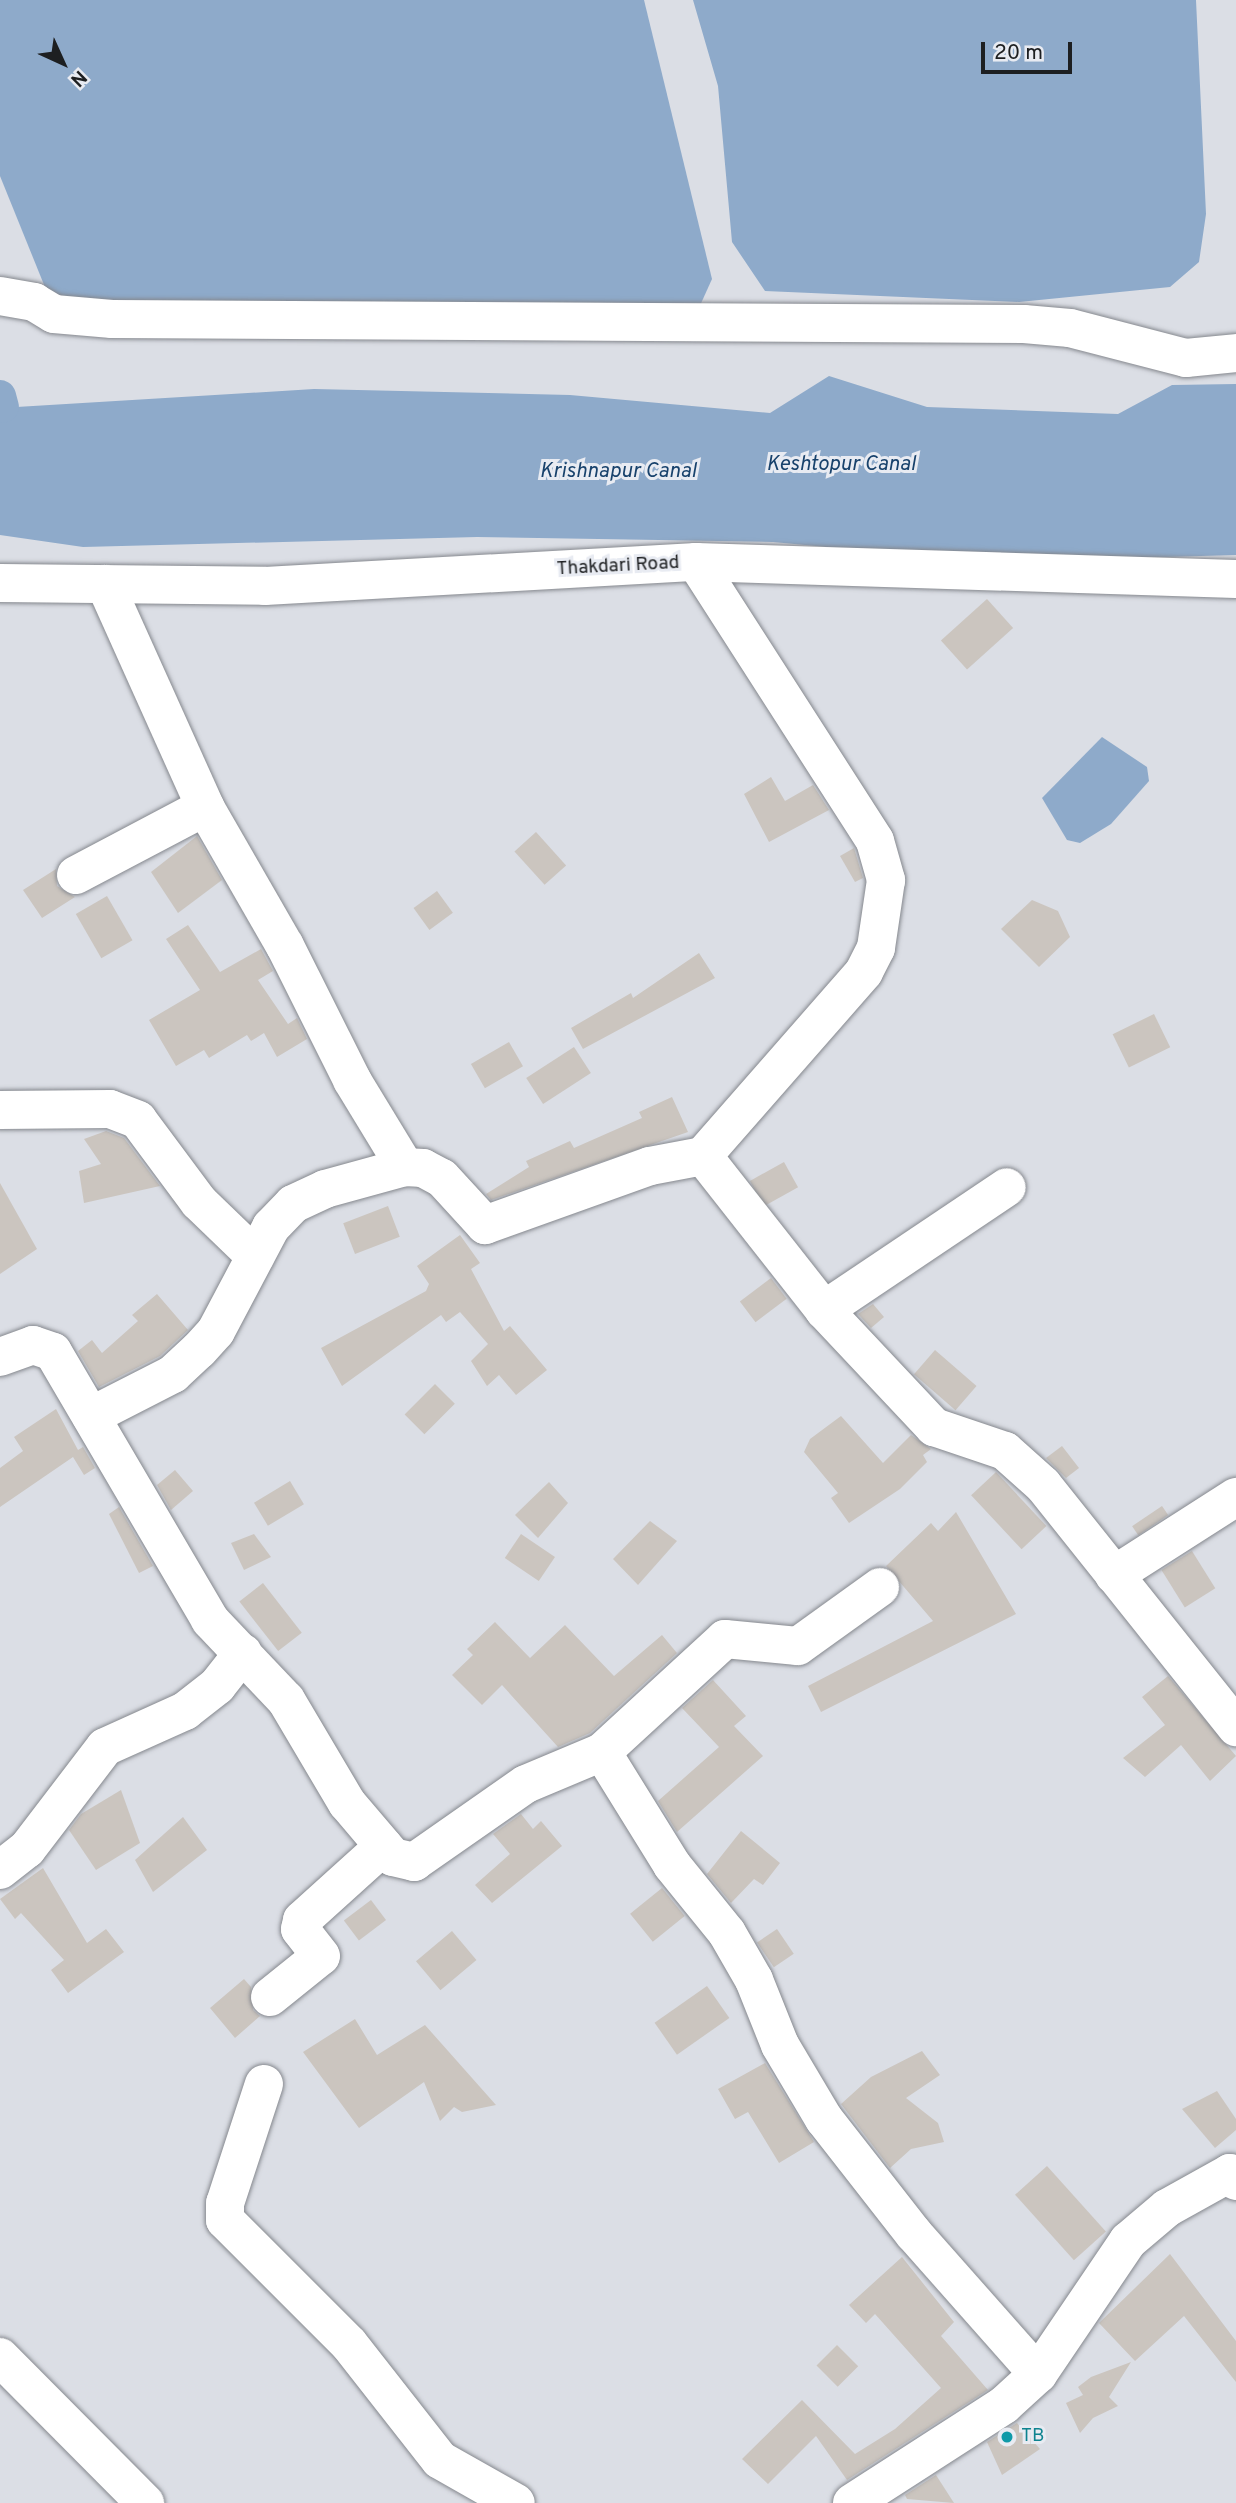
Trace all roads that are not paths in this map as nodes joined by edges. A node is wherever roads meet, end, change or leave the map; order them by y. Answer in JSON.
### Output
{"nodes":[{"id":1,"x":0,"y":296,"type":"edge"},
{"id":2,"x":1236,"y":353,"type":"edge"},
{"id":3,"x":696,"y":562,"type":"junction"},
{"id":4,"x":1236,"y":579,"type":"edge"},
{"id":5,"x":0,"y":583,"type":"edge"},
{"id":6,"x":106,"y":584,"type":"junction"},
{"id":7,"x":205,"y":807,"type":"junction"},
{"id":8,"x":76,"y":876,"type":"dead end"},
{"id":9,"x":0,"y":1110,"type":"edge"},
{"id":10,"x":703,"y":1156,"type":"junction"},
{"id":11,"x":405,"y":1167,"type":"junction"},
{"id":12,"x":1007,"y":1187,"type":"dead end"},
{"id":13,"x":256,"y":1256,"type":"junction"},
{"id":14,"x":824,"y":1310,"type":"junction"},
{"id":15,"x":0,"y":1357,"type":"edge"},
{"id":16,"x":91,"y":1416,"type":"junction"},
{"id":17,"x":1236,"y":1496,"type":"edge"},
{"id":18,"x":1114,"y":1575,"type":"junction"},
{"id":19,"x":880,"y":1587,"type":"dead end"},
{"id":20,"x":243,"y":1653,"type":"junction"},
{"id":21,"x":1236,"y":1727,"type":"edge"},
{"id":22,"x":602,"y":1752,"type":"junction"},
{"id":23,"x":384,"y":1846,"type":"junction"},
{"id":24,"x":0,"y":1870,"type":"edge"},
{"id":25,"x":270,"y":1997,"type":"dead end"},
{"id":26,"x":264,"y":2084,"type":"dead end"},
{"id":27,"x":1234,"y":2174,"type":"edge"},
{"id":28,"x":0,"y":2357,"type":"edge"},
{"id":29,"x":1038,"y":2374,"type":"junction"},
{"id":30,"x":145,"y":2503,"type":"edge"},
{"id":31,"x":516,"y":2503,"type":"edge"},
{"id":32,"x":852,"y":2503,"type":"edge"}],
"edges":[{"from":1,"to":2,"type":"street"},
{"from":3,"to":4,"type":"street","name":"Thakdari Road"},
{"from":3,"to":6,"type":"street","name":"Thakdari Road"},
{"from":3,"to":10,"type":"street"},
{"from":5,"to":6,"type":"street","name":"Thakdari Road"},
{"from":6,"to":7,"type":"street"},
{"from":7,"to":8,"type":"street"},
{"from":7,"to":11,"type":"street"},
{"from":9,"to":13,"type":"street"},
{"from":10,"to":11,"type":"street"},
{"from":10,"to":14,"type":"street"},
{"from":11,"to":13,"type":"street"},
{"from":12,"to":14,"type":"street"},
{"from":13,"to":16,"type":"street"},
{"from":14,"to":18,"type":"street"},
{"from":15,"to":16,"type":"street"},
{"from":16,"to":20,"type":"street"},
{"from":17,"to":18,"type":"street"},
{"from":18,"to":21,"type":"street"},
{"from":19,"to":22,"type":"street"},
{"from":20,"to":23,"type":"street"},
{"from":20,"to":24,"type":"street"},
{"from":22,"to":23,"type":"street"},
{"from":22,"to":29,"type":"street"},
{"from":23,"to":25,"type":"street"},
{"from":26,"to":31,"type":"street"},
{"from":27,"to":29,"type":"street"},
{"from":28,"to":30,"type":"street"},
{"from":29,"to":32,"type":"street"}]}
